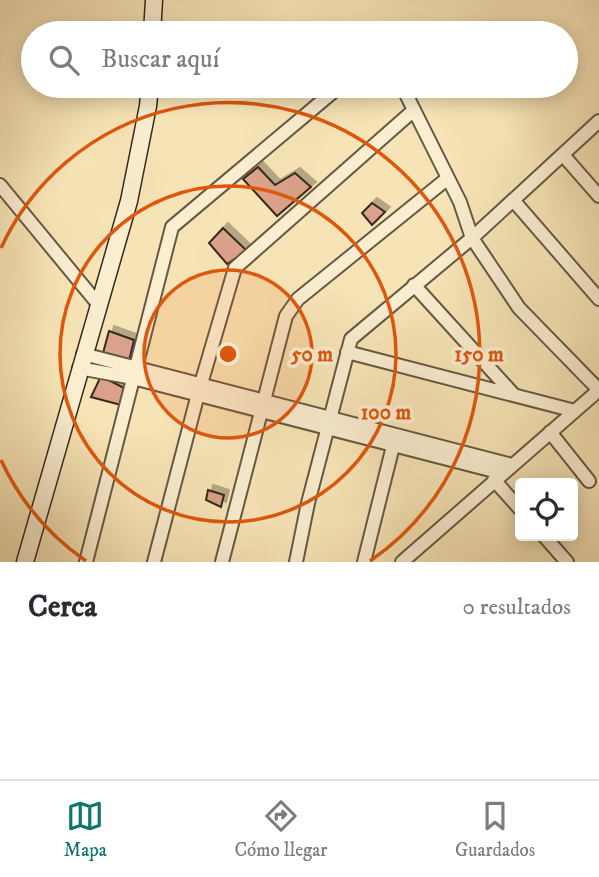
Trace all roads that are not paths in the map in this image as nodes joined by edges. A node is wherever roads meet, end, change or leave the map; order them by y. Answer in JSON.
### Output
{"nodes":[{"id":1,"x":154,"y":0,"type":"edge"},
{"id":2,"x":153,"y":21,"type":"edge"},
{"id":3,"x":148,"y":98,"type":"edge"},
{"id":4,"x":326,"y":98,"type":"edge"},
{"id":5,"x":408,"y":98,"type":"edge"},
{"id":6,"x":414,"y":110,"type":"junction"},
{"id":7,"x":599,"y":121,"type":"edge"},
{"id":8,"x":563,"y":155,"type":"junction"},
{"id":9,"x":448,"y":178,"type":"junction"},
{"id":10,"x":0,"y":185,"type":"edge"},
{"id":11,"x":599,"y":196,"type":"edge"},
{"id":12,"x":513,"y":200,"type":"junction"},
{"id":13,"x":472,"y":238,"type":"junction"},
{"id":14,"x":414,"y":285,"type":"junction"},
{"id":15,"x":599,"y":299,"type":"edge"},
{"id":16,"x":98,"y":304,"type":"junction"},
{"id":17,"x":347,"y":352,"type":"junction"},
{"id":18,"x":81,"y":361,"type":"junction"},
{"id":19,"x":134,"y":373,"type":"junction"},
{"id":20,"x":200,"y":389,"type":"junction"},
{"id":21,"x":599,"y":390,"type":"edge"},
{"id":22,"x":514,"y":395,"type":"junction"},
{"id":23,"x":264,"y":405,"type":"junction"},
{"id":24,"x":575,"y":411,"type":"junction"},
{"id":25,"x":330,"y":422,"type":"junction"},
{"id":26,"x":551,"y":432,"type":"junction"},
{"id":27,"x":394,"y":440,"type":"junction"},
{"id":28,"x":503,"y":473,"type":"junction"},
{"id":29,"x":589,"y":481,"type":"dead end"},
{"id":30,"x":515,"y":498,"type":"edge"},
{"id":31,"x":548,"y":541,"type":"edge"},
{"id":32,"x":25,"y":562,"type":"edge"},
{"id":33,"x":86,"y":562,"type":"edge"},
{"id":34,"x":154,"y":562,"type":"edge"},
{"id":35,"x":222,"y":562,"type":"edge"},
{"id":36,"x":296,"y":562,"type":"edge"},
{"id":37,"x":364,"y":562,"type":"edge"},
{"id":38,"x":402,"y":562,"type":"edge"},
{"id":39,"x":567,"y":562,"type":"edge"}],
"edges":[{"from":1,"to":2,"type":"main road"},
{"from":3,"to":16,"type":"main road"},
{"from":4,"to":19,"type":"street"},
{"from":5,"to":6,"type":"street"},
{"from":6,"to":9,"type":"street"},
{"from":6,"to":20,"type":"street"},
{"from":7,"to":8,"type":"street"},
{"from":8,"to":11,"type":"street"},
{"from":8,"to":12,"type":"street"},
{"from":9,"to":13,"type":"street"},
{"from":9,"to":23,"type":"street"},
{"from":10,"to":16,"type":"street"},
{"from":12,"to":13,"type":"street"},
{"from":12,"to":15,"type":"street"},
{"from":13,"to":14,"type":"street"},
{"from":13,"to":21,"type":"street"},
{"from":14,"to":17,"type":"street"},
{"from":14,"to":22,"type":"street"},
{"from":16,"to":18,"type":"main road"},
{"from":17,"to":22,"type":"street"},
{"from":17,"to":25,"type":"street"},
{"from":18,"to":19,"type":"street"},
{"from":18,"to":32,"type":"main road"},
{"from":19,"to":20,"type":"street"},
{"from":19,"to":33,"type":"street"},
{"from":20,"to":23,"type":"street"},
{"from":20,"to":34,"type":"street"},
{"from":21,"to":24,"type":"street"},
{"from":22,"to":24,"type":"street"},
{"from":23,"to":25,"type":"street"},
{"from":23,"to":35,"type":"street"},
{"from":24,"to":26,"type":"street"},
{"from":25,"to":27,"type":"street"},
{"from":25,"to":36,"type":"street"},
{"from":26,"to":28,"type":"street"},
{"from":26,"to":29,"type":"street"},
{"from":27,"to":28,"type":"street"},
{"from":27,"to":37,"type":"street"},
{"from":28,"to":30,"type":"street"},
{"from":28,"to":38,"type":"street"},
{"from":31,"to":39,"type":"street"}]}
